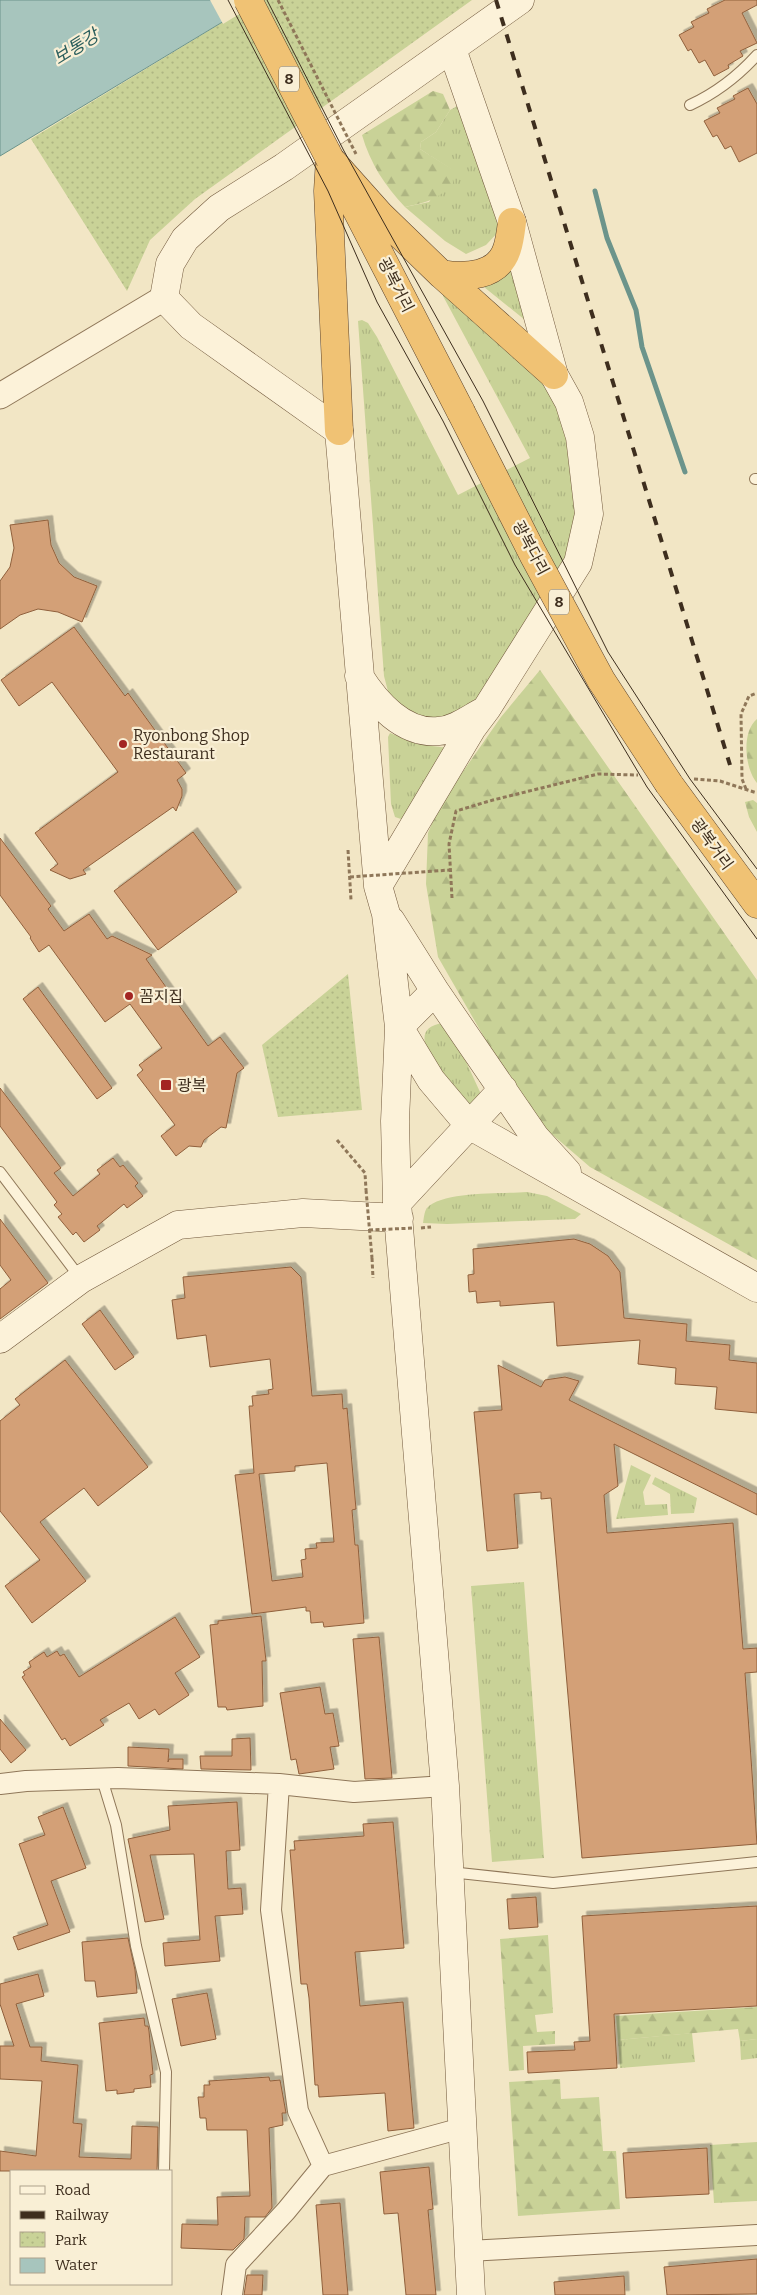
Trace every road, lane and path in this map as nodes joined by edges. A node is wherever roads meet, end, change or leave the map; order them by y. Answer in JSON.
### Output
{"nodes":[{"id":1,"x":248,"y":0,"type":"edge"},
{"id":2,"x":278,"y":0,"type":"edge"},
{"id":3,"x":520,"y":0,"type":"edge"},
{"id":4,"x":452,"y":49,"type":"junction"},
{"id":5,"x":757,"y":55,"type":"edge"},
{"id":6,"x":690,"y":104,"type":"dead end"},
{"id":7,"x":343,"y":156,"type":"junction"},
{"id":8,"x":512,"y":222,"type":"junction"},
{"id":9,"x":441,"y":274,"type":"junction"},
{"id":10,"x":164,"y":298,"type":"junction"},
{"id":11,"x":554,"y":375,"type":"junction"},
{"id":12,"x":0,"y":396,"type":"edge"},
{"id":13,"x":461,"y":412,"type":"joint"},
{"id":14,"x":339,"y":431,"type":"junction"},
{"id":15,"x":359,"y":676,"type":"junction"},
{"id":16,"x":757,"y":693,"type":"edge"},
{"id":17,"x":488,"y":708,"type":"junction"},
{"id":18,"x":598,"y":774,"type":"dead end"},
{"id":19,"x":669,"y":784,"type":"joint"},
{"id":20,"x":746,"y":789,"type":"dead end"},
{"id":21,"x":348,"y":850,"type":"dead end"},
{"id":22,"x":450,"y":870,"type":"junction"},
{"id":23,"x":350,"y":877,"type":"junction"},
{"id":24,"x":378,"y":886,"type":"junction"},
{"id":25,"x":452,"y":898,"type":"dead end"},
{"id":26,"x":351,"y":900,"type":"dead end"},
{"id":27,"x":757,"y":904,"type":"edge"},
{"id":28,"x":386,"y":914,"type":"junction"},
{"id":29,"x":435,"y":991,"type":"junction"},
{"id":30,"x":400,"y":1027,"type":"junction"},
{"id":31,"x":503,"y":1089,"type":"junction"},
{"id":32,"x":469,"y":1125,"type":"junction"},
{"id":33,"x":337,"y":1140,"type":"dead end"},
{"id":34,"x":0,"y":1172,"type":"edge"},
{"id":35,"x":585,"y":1191,"type":"junction"},
{"id":36,"x":403,"y":1216,"type":"junction"},
{"id":37,"x":369,"y":1230,"type":"junction"},
{"id":38,"x":373,"y":1278,"type":"dead end"},
{"id":39,"x":81,"y":1279,"type":"junction"},
{"id":40,"x":757,"y":1288,"type":"edge"},
{"id":41,"x":0,"y":1339,"type":"edge"},
{"id":42,"x":102,"y":1779,"type":"junction"},
{"id":43,"x":0,"y":1784,"type":"edge"},
{"id":44,"x":279,"y":1784,"type":"junction"},
{"id":45,"x":445,"y":1786,"type":"junction"},
{"id":46,"x":757,"y":1862,"type":"edge"},
{"id":47,"x":449,"y":1871,"type":"junction"},
{"id":48,"x":462,"y":2128,"type":"junction"},
{"id":49,"x":323,"y":2166,"type":"junction"},
{"id":50,"x":164,"y":2170,"type":"edge"},
{"id":51,"x":757,"y":2235,"type":"edge"},
{"id":52,"x":468,"y":2251,"type":"junction"},
{"id":53,"x":232,"y":2295,"type":"edge"},
{"id":54,"x":471,"y":2295,"type":"edge"}],
"edges":[{"from":1,"to":7,"type":"highway","number":"8","bridge":true},
{"from":2,"to":7,"type":"path","bridge":true},
{"from":3,"to":4,"type":"main road"},
{"from":4,"to":8,"type":"main road"},
{"from":4,"to":10,"type":"main road"},
{"from":5,"to":6,"type":"lane"},
{"from":7,"to":9,"type":"highway"},
{"from":7,"to":13,"type":"highway","name":"광복거리","number":"8"},
{"from":7,"to":14,"type":"highway"},
{"from":8,"to":9,"type":"highway"},
{"from":8,"to":11,"type":"main road"},
{"from":9,"to":11,"type":"highway"},
{"from":10,"to":12,"type":"street"},
{"from":10,"to":14,"type":"main road"},
{"from":11,"to":17,"type":"main road"},
{"from":13,"to":19,"type":"highway","name":"광복다리","number":"8","bridge":true},
{"from":14,"to":15,"type":"main road"},
{"from":15,"to":17,"type":"main road"},
{"from":15,"to":24,"type":"main road"},
{"from":16,"to":20,"type":"path"},
{"from":17,"to":24,"type":"main road"},
{"from":18,"to":22,"type":"path"},
{"from":19,"to":27,"type":"highway","name":"광복거리","number":"8"},
{"from":21,"to":23,"type":"path"},
{"from":22,"to":23,"type":"path","bridge":true},
{"from":22,"to":25,"type":"path"},
{"from":23,"to":26,"type":"path"},
{"from":24,"to":28,"type":"main road"},
{"from":28,"to":29,"type":"main road"},
{"from":28,"to":30,"type":"main road"},
{"from":29,"to":30,"type":"main road"},
{"from":29,"to":31,"type":"main road"},
{"from":30,"to":32,"type":"main road"},
{"from":30,"to":36,"type":"main road"},
{"from":31,"to":32,"type":"main road"},
{"from":31,"to":35,"type":"main road"},
{"from":32,"to":35,"type":"main road"},
{"from":32,"to":36,"type":"main road"},
{"from":33,"to":37,"type":"path","bridge":true},
{"from":34,"to":39,"type":"lane"},
{"from":35,"to":40,"type":"main road"},
{"from":36,"to":37,"type":"path","bridge":true},
{"from":36,"to":39,"type":"main road"},
{"from":36,"to":45,"type":"main road"},
{"from":37,"to":38,"type":"path","bridge":true},
{"from":39,"to":41,"type":"main road"},
{"from":42,"to":43,"type":"street"},
{"from":42,"to":44,"type":"street"},
{"from":42,"to":50,"type":"lane"},
{"from":44,"to":45,"type":"street"},
{"from":44,"to":49,"type":"street"},
{"from":45,"to":47,"type":"main road"},
{"from":46,"to":47,"type":"lane"},
{"from":47,"to":48,"type":"main road"},
{"from":48,"to":49,"type":"street"},
{"from":48,"to":52,"type":"main road"},
{"from":49,"to":53,"type":"street"},
{"from":51,"to":52,"type":"street"},
{"from":52,"to":54,"type":"main road"}]}
